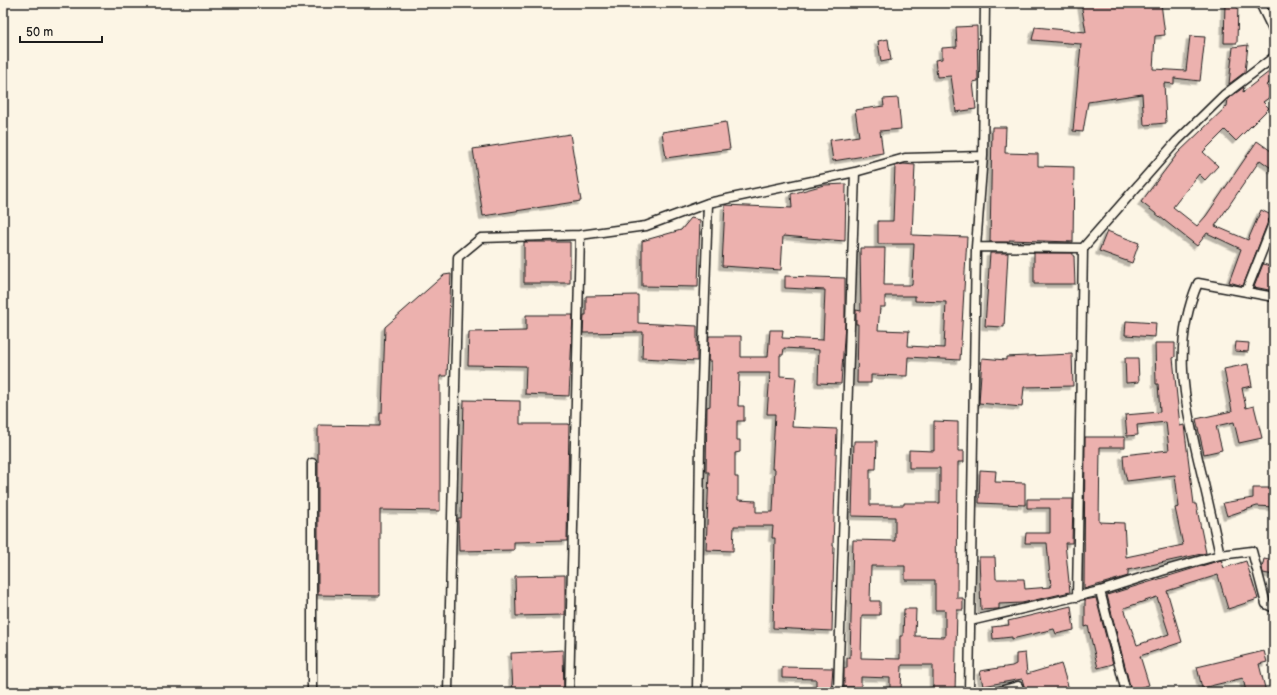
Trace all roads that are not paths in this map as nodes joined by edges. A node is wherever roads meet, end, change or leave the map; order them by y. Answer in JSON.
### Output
{"nodes":[{"id":1,"x":985,"y":3,"type":"edge"},
{"id":2,"x":1260,"y":3,"type":"edge"},
{"id":3,"x":1274,"y":32,"type":"edge"},
{"id":4,"x":1274,"y":57,"type":"edge"},
{"id":5,"x":983,"y":156,"type":"junction"},
{"id":6,"x":854,"y":172,"type":"junction"},
{"id":7,"x":708,"y":203,"type":"junction"},
{"id":8,"x":1274,"y":221,"type":"edge"},
{"id":9,"x":580,"y":236,"type":"junction"},
{"id":10,"x":976,"y":247,"type":"junction"},
{"id":11,"x":1083,"y":248,"type":"junction"},
{"id":12,"x":1246,"y":292,"type":"junction"},
{"id":13,"x":1274,"y":298,"type":"edge"},
{"id":14,"x":312,"y":463,"type":"dead end"},
{"id":15,"x":1220,"y":555,"type":"junction"},
{"id":16,"x":1100,"y":591,"type":"junction"},
{"id":17,"x":1077,"y":597,"type":"junction"},
{"id":18,"x":1274,"y":608,"type":"edge"},
{"id":19,"x":970,"y":621,"type":"junction"},
{"id":20,"x":312,"y":692,"type":"edge"},
{"id":21,"x":448,"y":692,"type":"edge"},
{"id":22,"x":569,"y":692,"type":"edge"},
{"id":23,"x":697,"y":692,"type":"edge"},
{"id":24,"x":838,"y":692,"type":"edge"},
{"id":25,"x":969,"y":692,"type":"edge"},
{"id":26,"x":996,"y":692,"type":"edge"},
{"id":27,"x":1020,"y":692,"type":"edge"},
{"id":28,"x":1126,"y":692,"type":"edge"}],
"edges":[{"from":1,"to":5,"type":"street"},
{"from":2,"to":3,"type":"street"},
{"from":4,"to":11,"type":"street"},
{"from":5,"to":6,"type":"street"},
{"from":5,"to":10,"type":"street"},
{"from":6,"to":7,"type":"street"},
{"from":6,"to":24,"type":"street"},
{"from":7,"to":9,"type":"street"},
{"from":7,"to":23,"type":"street"},
{"from":8,"to":12,"type":"street"},
{"from":9,"to":21,"type":"street"},
{"from":9,"to":22,"type":"street"},
{"from":10,"to":11,"type":"street"},
{"from":10,"to":19,"type":"street"},
{"from":11,"to":17,"type":"street"},
{"from":12,"to":13,"type":"street"},
{"from":12,"to":15,"type":"street"},
{"from":14,"to":20,"type":"street"},
{"from":15,"to":16,"type":"street"},
{"from":15,"to":18,"type":"street"},
{"from":16,"to":17,"type":"street"},
{"from":16,"to":28,"type":"street"},
{"from":17,"to":19,"type":"street"},
{"from":19,"to":25,"type":"street"},
{"from":26,"to":27,"type":"street"}]}
